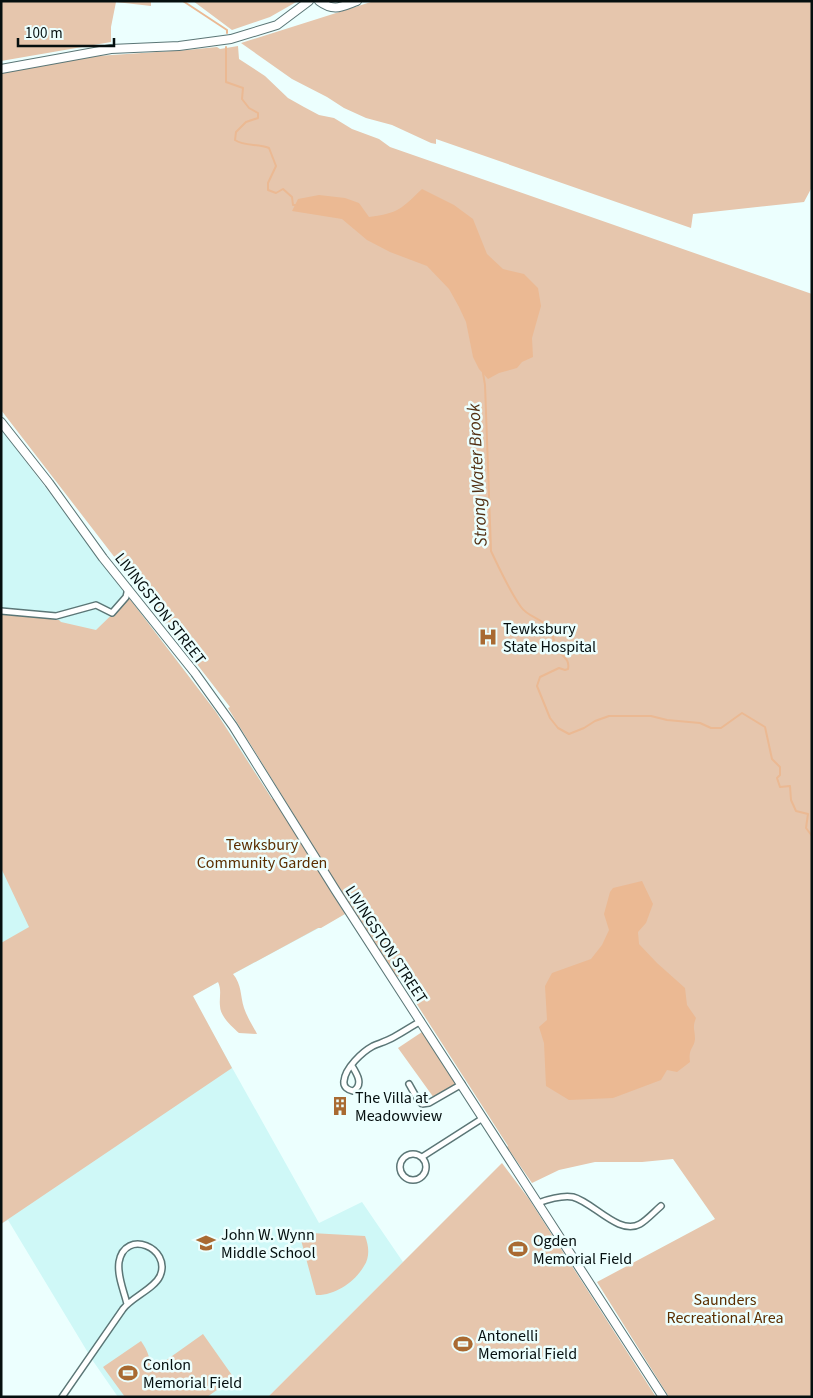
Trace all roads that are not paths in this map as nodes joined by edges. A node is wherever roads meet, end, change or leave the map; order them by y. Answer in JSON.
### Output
{"nodes":[{"id":1,"x":309,"y":1,"type":"edge"},
{"id":2,"x":319,"y":1,"type":"edge"},
{"id":3,"x":357,"y":1,"type":"edge"},
{"id":4,"x":1,"y":69,"type":"edge"},
{"id":5,"x":1,"y":422,"type":"edge"},
{"id":6,"x":128,"y":588,"type":"junction"},
{"id":7,"x":1,"y":611,"type":"edge"},
{"id":8,"x":420,"y":1021,"type":"junction"},
{"id":9,"x":352,"y":1066,"type":"junction"},
{"id":10,"x":409,"y":1084,"type":"dead end"},
{"id":11,"x":462,"y":1084,"type":"junction"},
{"id":12,"x":483,"y":1118,"type":"junction"},
{"id":13,"x":422,"y":1157,"type":"junction"},
{"id":14,"x":538,"y":1203,"type":"junction"},
{"id":15,"x":660,"y":1206,"type":"dead end"},
{"id":16,"x":127,"y":1304,"type":"junction"},
{"id":17,"x":62,"y":1397,"type":"edge"},
{"id":18,"x":662,"y":1397,"type":"edge"}],
"edges":[{"from":1,"to":4,"type":"street"},
{"from":2,"to":3,"type":"street"},
{"from":5,"to":6,"type":"street","name":"LIVINGSTON STREET"},
{"from":6,"to":7,"type":"street"},
{"from":6,"to":8,"type":"street","name":"LIVINGSTON STREET"},
{"from":8,"to":9,"type":"street"},
{"from":8,"to":11,"type":"street","name":"LIVINGSTON STREET"},
{"from":9,"to":9,"type":"street"},
{"from":10,"to":11,"type":"street"},
{"from":11,"to":12,"type":"street","name":"LIVINGSTON STREET"},
{"from":12,"to":13,"type":"street"},
{"from":12,"to":14,"type":"street","name":"LIVINGSTON STREET"},
{"from":13,"to":13,"type":"street"},
{"from":14,"to":15,"type":"street"},
{"from":14,"to":18,"type":"street","name":"LIVINGSTON STREET"},
{"from":16,"to":16,"type":"street"},
{"from":16,"to":17,"type":"street"}]}
